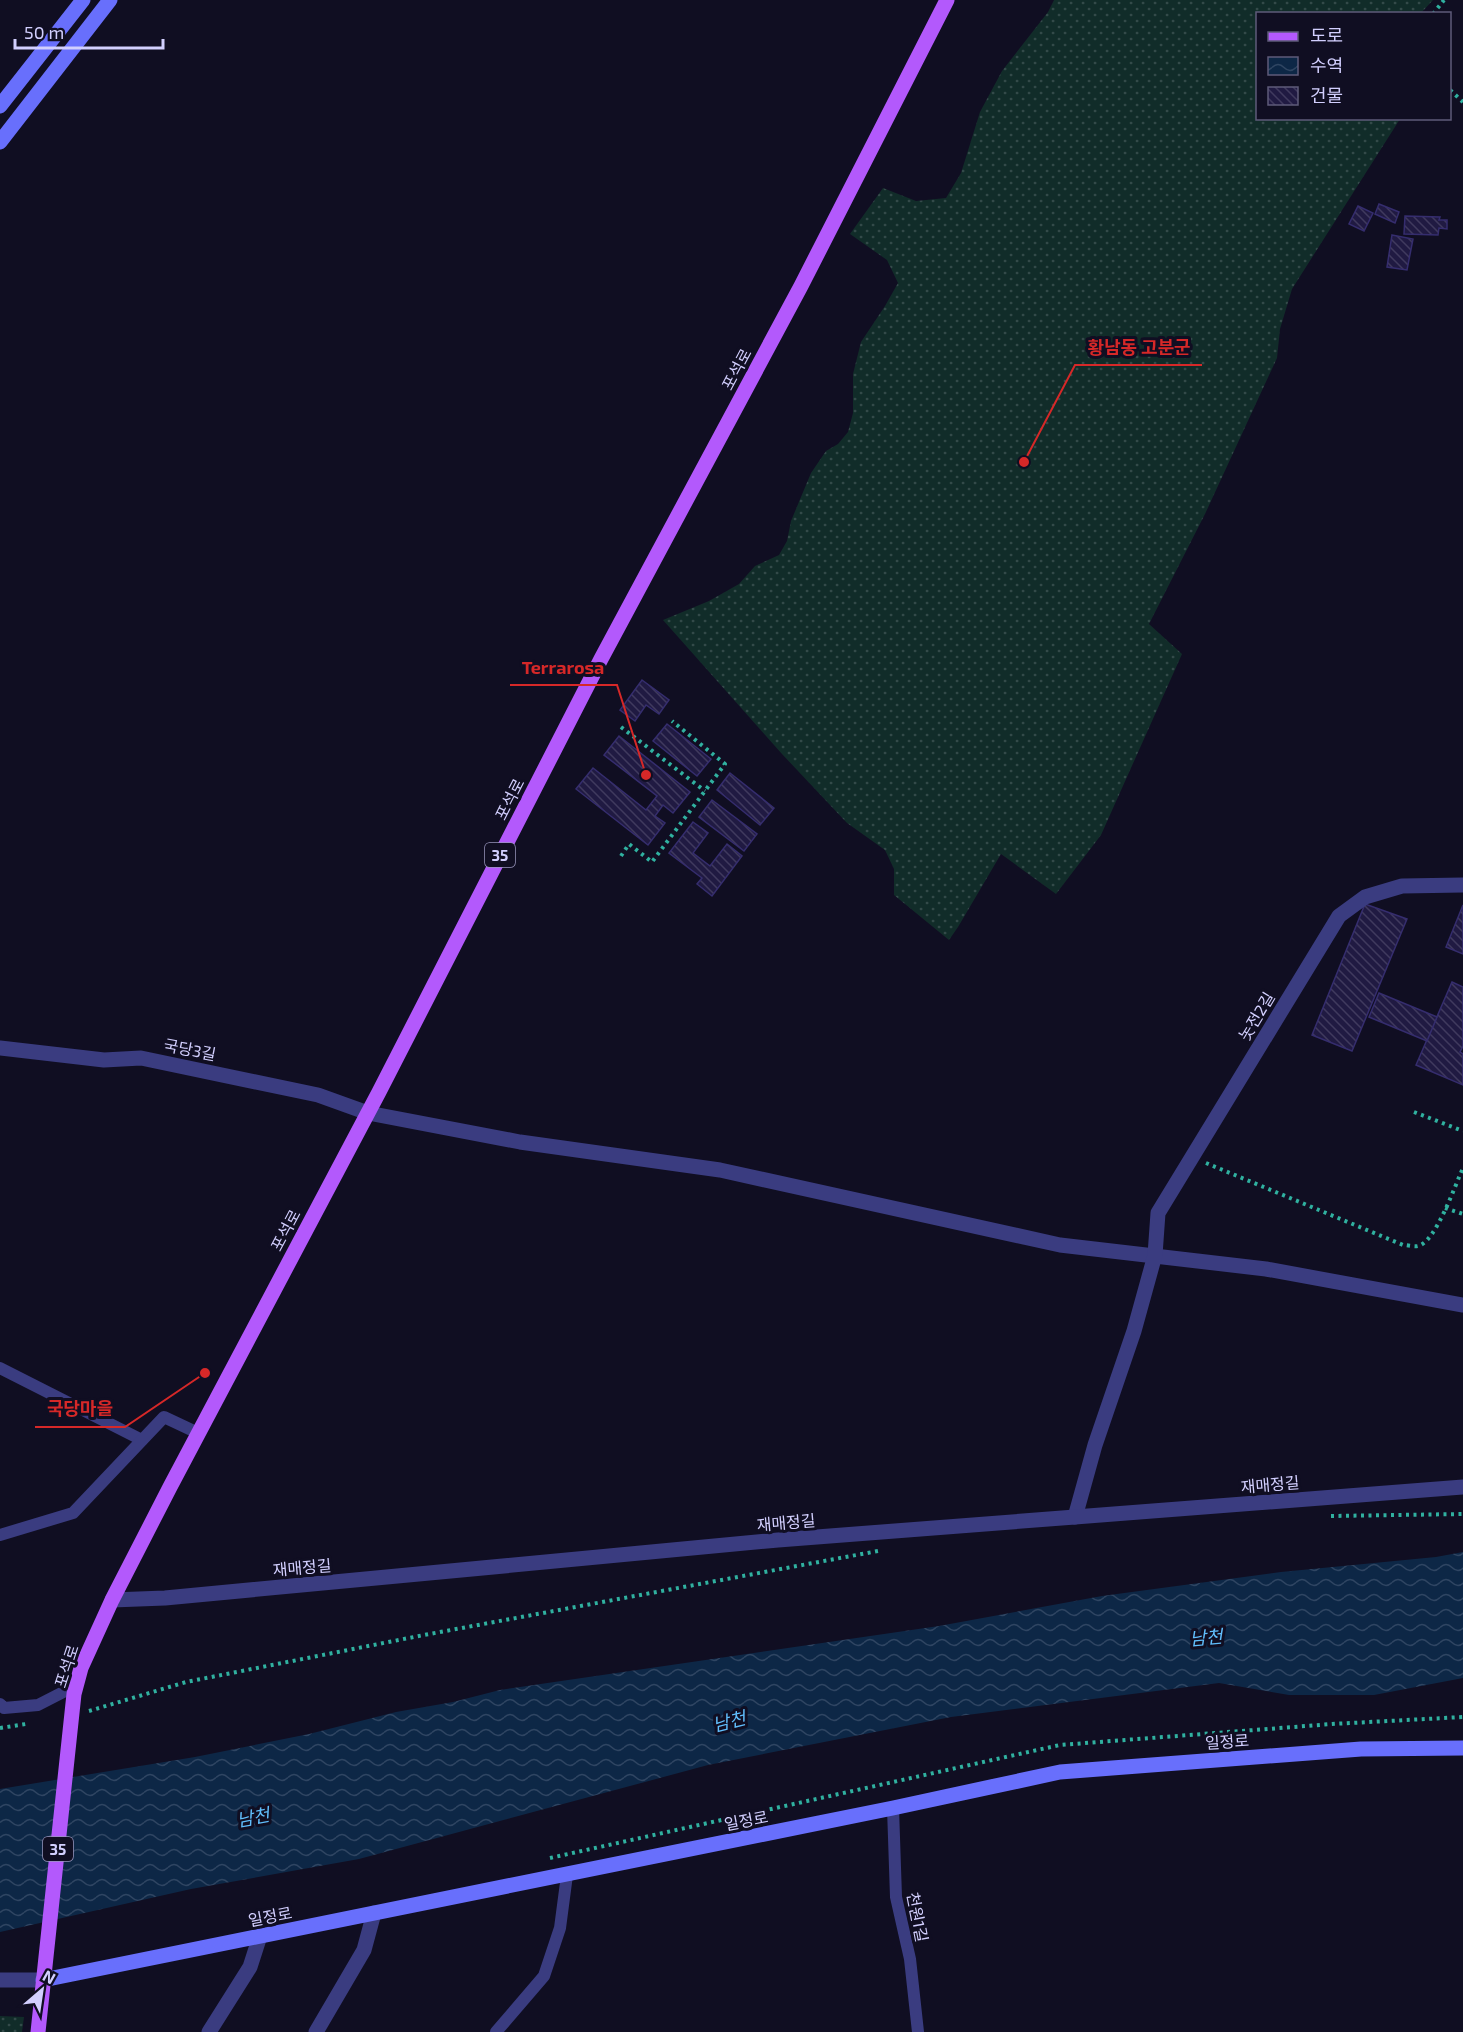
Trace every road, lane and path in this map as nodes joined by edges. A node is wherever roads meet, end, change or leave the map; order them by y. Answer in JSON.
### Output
{"nodes":[{"id":1,"x":83,"y":0,"type":"edge"},
{"id":2,"x":110,"y":0,"type":"edge"},
{"id":3,"x":947,"y":0,"type":"edge"},
{"id":4,"x":1444,"y":0,"type":"edge"},
{"id":5,"x":1435,"y":12,"type":"edge"},
{"id":6,"x":1451,"y":92,"type":"edge"},
{"id":7,"x":1463,"y":102,"type":"edge"},
{"id":8,"x":0,"y":106,"type":"edge"},
{"id":9,"x":0,"y":142,"type":"edge"},
{"id":10,"x":672,"y":721,"type":"dead end"},
{"id":11,"x":621,"y":727,"type":"dead end"},
{"id":12,"x":705,"y":791,"type":"junction"},
{"id":13,"x":621,"y":856,"type":"dead end"},
{"id":14,"x":1463,"y":885,"type":"edge"},
{"id":15,"x":0,"y":1048,"type":"edge"},
{"id":16,"x":1414,"y":1112,"type":"dead end"},
{"id":17,"x":368,"y":1113,"type":"junction"},
{"id":18,"x":1463,"y":1131,"type":"edge"},
{"id":19,"x":1192,"y":1157,"type":"junction"},
{"id":20,"x":1463,"y":1168,"type":"edge"},
{"id":21,"x":1445,"y":1208,"type":"junction"},
{"id":22,"x":1463,"y":1214,"type":"edge"},
{"id":23,"x":1155,"y":1255,"type":"junction"},
{"id":24,"x":1463,"y":1305,"type":"edge"},
{"id":25,"x":0,"y":1368,"type":"edge"},
{"id":26,"x":198,"y":1433,"type":"junction"},
{"id":27,"x":142,"y":1440,"type":"junction"},
{"id":28,"x":1463,"y":1487,"type":"edge"},
{"id":29,"x":1463,"y":1514,"type":"edge"},
{"id":30,"x":1323,"y":1517,"type":"dead end"},
{"id":31,"x":1074,"y":1518,"type":"junction"},
{"id":32,"x":0,"y":1536,"type":"edge"},
{"id":33,"x":888,"y":1550,"type":"dead end"},
{"id":34,"x":112,"y":1600,"type":"junction"},
{"id":35,"x":77,"y":1685,"type":"junction"},
{"id":36,"x":0,"y":1704,"type":"edge"},
{"id":37,"x":71,"y":1717,"type":"junction"},
{"id":38,"x":1463,"y":1748,"type":"edge"},
{"id":39,"x":893,"y":1808,"type":"junction"},
{"id":40,"x":567,"y":1875,"type":"junction"},
{"id":41,"x":374,"y":1913,"type":"junction"},
{"id":42,"x":260,"y":1936,"type":"junction"},
{"id":43,"x":0,"y":1980,"type":"edge"},
{"id":44,"x":43,"y":1980,"type":"junction"},
{"id":45,"x":38,"y":2032,"type":"edge"},
{"id":46,"x":209,"y":2032,"type":"edge"},
{"id":47,"x":316,"y":2032,"type":"edge"},
{"id":48,"x":496,"y":2032,"type":"edge"},
{"id":49,"x":918,"y":2032,"type":"edge"}],
"edges":[{"from":1,"to":8,"type":"street"},
{"from":2,"to":9,"type":"street"},
{"from":3,"to":17,"type":"main road","name":"포석로","number":"35"},
{"from":4,"to":5,"type":"path"},
{"from":6,"to":7,"type":"path"},
{"from":10,"to":12,"type":"path"},
{"from":11,"to":12,"type":"path"},
{"from":12,"to":13,"type":"path"},
{"from":14,"to":19,"type":"street","name":"놋전2길"},
{"from":15,"to":17,"type":"street","name":"국당3길"},
{"from":16,"to":18,"type":"path"},
{"from":17,"to":23,"type":"street","name":"국당3길"},
{"from":17,"to":26,"type":"main road","name":"포석로","number":"35"},
{"from":19,"to":21,"type":"path"},
{"from":19,"to":23,"type":"street","name":"놋전2길"},
{"from":20,"to":21,"type":"path"},
{"from":21,"to":22,"type":"path"},
{"from":23,"to":24,"type":"street","name":"국당3길"},
{"from":23,"to":31,"type":"street","name":"놋전2길"},
{"from":25,"to":27,"type":"lane"},
{"from":26,"to":27,"type":"lane"},
{"from":26,"to":34,"type":"main road","name":"포석로","number":"35"},
{"from":27,"to":32,"type":"lane"},
{"from":28,"to":31,"type":"street","name":"재매정길"},
{"from":29,"to":30,"type":"path"},
{"from":31,"to":34,"type":"street","name":"재매정길"},
{"from":33,"to":37,"type":"path"},
{"from":34,"to":35,"type":"main road","name":"포석로","number":"35"},
{"from":35,"to":36,"type":"lane"},
{"from":35,"to":37,"type":"main road","name":"포석로","number":"35"},
{"from":37,"to":44,"type":"main road","number":"35"},
{"from":38,"to":39,"type":"street","name":"일정로"},
{"from":39,"to":40,"type":"street","name":"일정로"},
{"from":39,"to":49,"type":"lane","name":"천원1길"},
{"from":40,"to":41,"type":"street","name":"일정로"},
{"from":40,"to":48,"type":"lane"},
{"from":41,"to":42,"type":"street","name":"일정로"},
{"from":41,"to":47,"type":"street"},
{"from":42,"to":44,"type":"street","name":"일정로"},
{"from":42,"to":46,"type":"street"},
{"from":43,"to":44,"type":"street"},
{"from":44,"to":45,"type":"main road","number":"35"}]}
